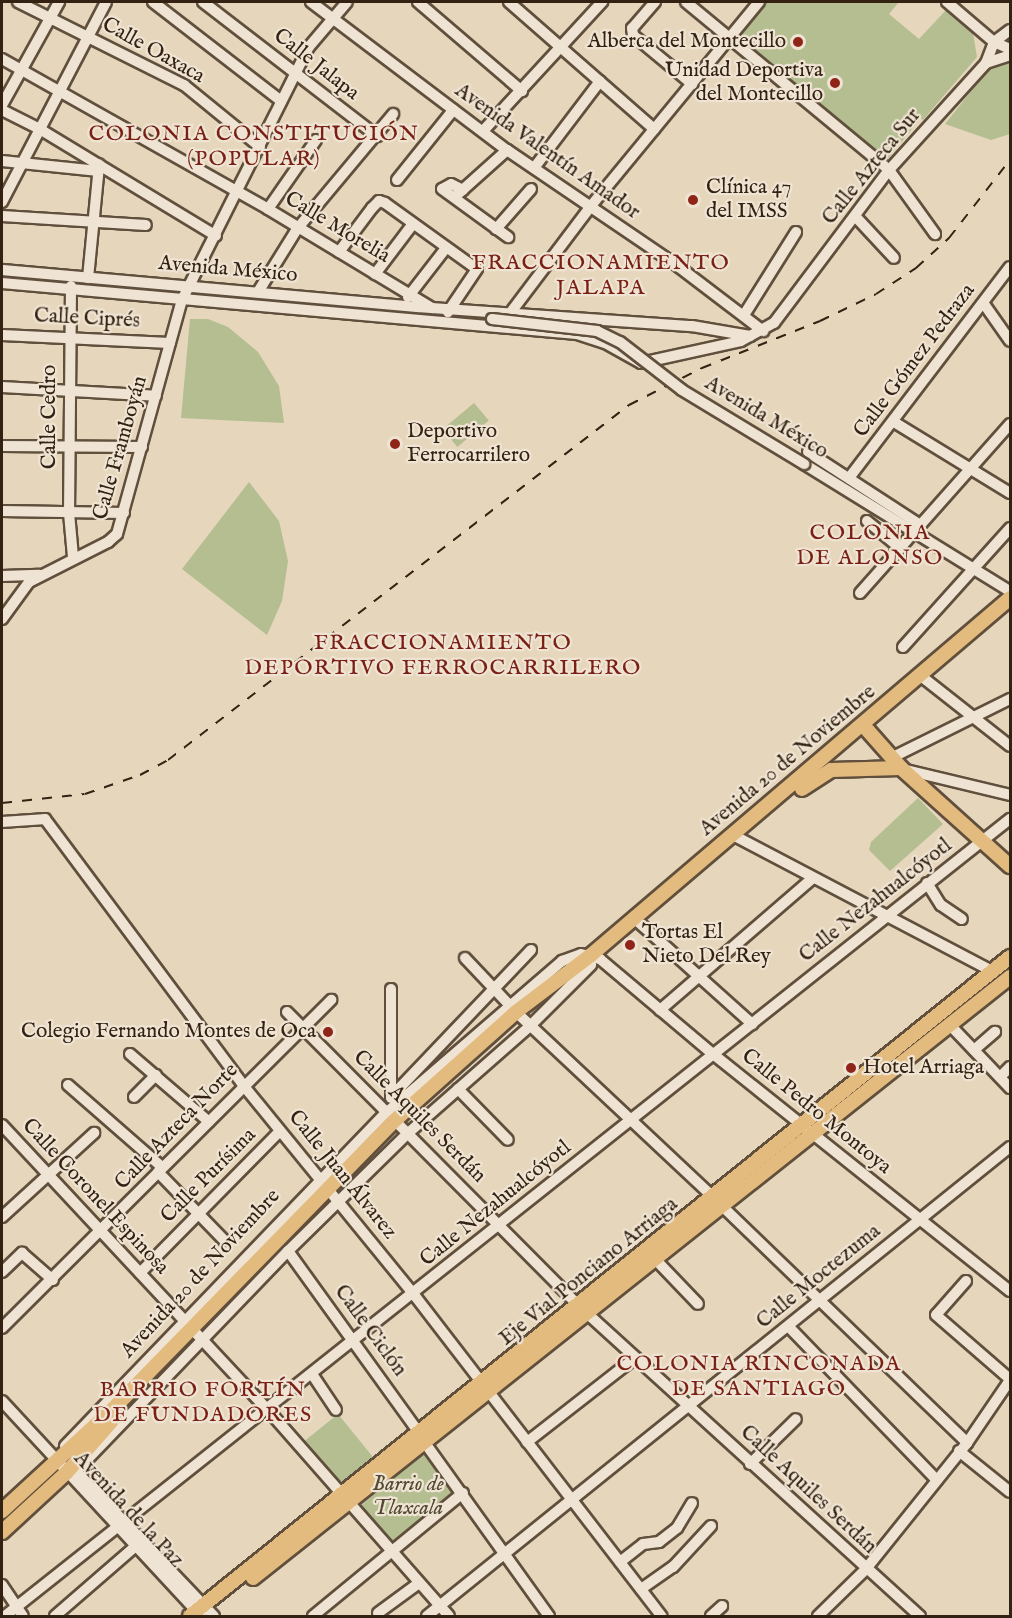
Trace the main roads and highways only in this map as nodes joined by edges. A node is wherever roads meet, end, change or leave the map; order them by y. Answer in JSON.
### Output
{"nodes":[{"id":1,"x":1011,"y":598,"type":"edge"},
{"id":2,"x":863,"y":725,"type":"junction"},
{"id":3,"x":902,"y":768,"type":"junction"},
{"id":4,"x":737,"y":837,"type":"junction"},
{"id":5,"x":1011,"y":866,"type":"edge"},
{"id":6,"x":1011,"y":957,"type":"edge"},
{"id":7,"x":1011,"y":977,"type":"edge"},
{"id":8,"x":718,"y":1202,"type":"junction"},
{"id":9,"x":583,"y":1310,"type":"junction"},
{"id":10,"x":194,"y":1330,"type":"junction"},
{"id":11,"x":73,"y":1464,"type":"junction"},
{"id":12,"x":2,"y":1511,"type":"edge"},
{"id":13,"x":2,"y":1532,"type":"edge"},
{"id":14,"x":203,"y":1614,"type":"edge"}],
"edges":[{"from":1,"to":2,"type":"main road","name":"Avenida 20 de Noviembre"},
{"from":2,"to":3,"type":"main road"},
{"from":2,"to":4,"type":"main road","name":"Avenida 20 de Noviembre"},
{"from":3,"to":4,"type":"main road","name":"Avenida 20 de Noviembre"},
{"from":3,"to":5,"type":"main road"},
{"from":4,"to":10,"type":"main road","name":"Avenida 20 de Noviembre"},
{"from":6,"to":8,"type":"main road","name":"Eje Vial Ponciano Arriaga"},
{"from":7,"to":8,"type":"main road","name":"Eje Vial Ponciano Arriaga"},
{"from":8,"to":9,"type":"main road","name":"Eje Vial Ponciano Arriaga"},
{"from":8,"to":9,"type":"main road","name":"Eje Vial Ponciano Arriaga"},
{"from":9,"to":14,"type":"main road","name":"Eje Vial Ponciano Arriaga"},
{"from":10,"to":11,"type":"main road","name":"Avenida 20 de Noviembre"},
{"from":10,"to":11,"type":"main road","name":"Avenida 20 de Noviembre"},
{"from":11,"to":12,"type":"main road"},
{"from":11,"to":13,"type":"main road"}]}
